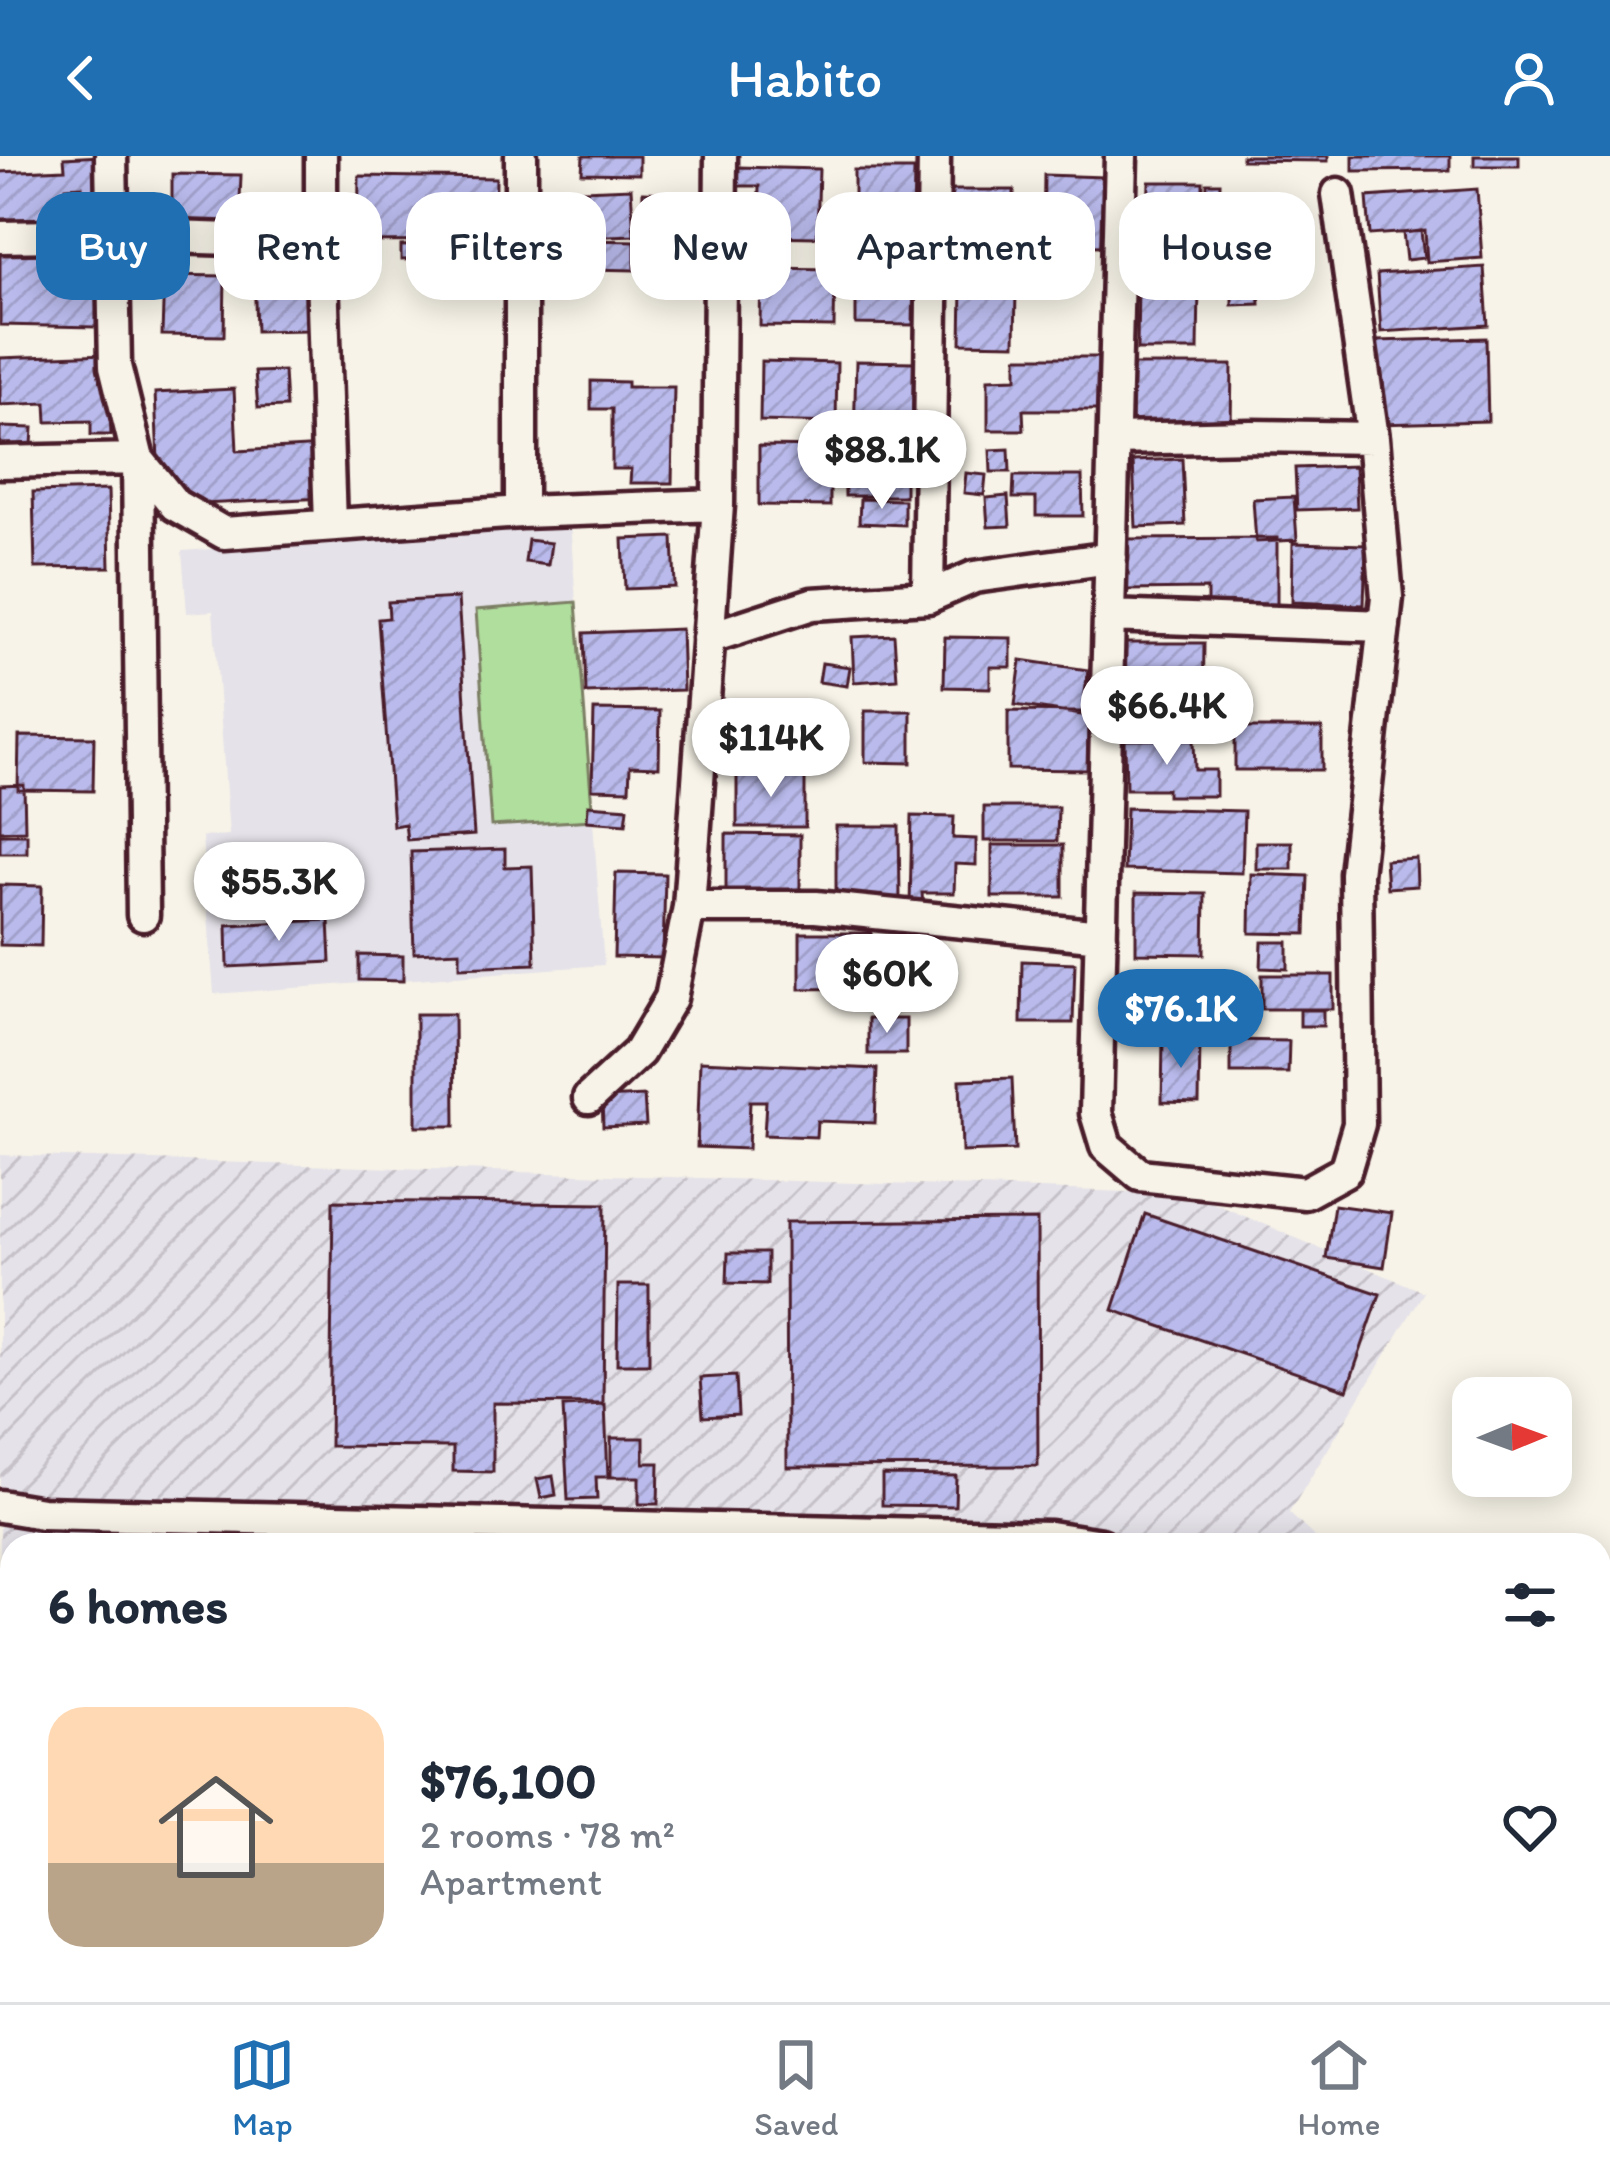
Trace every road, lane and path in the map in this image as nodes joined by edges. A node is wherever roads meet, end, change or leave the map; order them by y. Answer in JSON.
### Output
{"nodes":[{"id":1,"x":111,"y":156,"type":"edge"},
{"id":2,"x":322,"y":156,"type":"edge"},
{"id":3,"x":521,"y":156,"type":"edge"},
{"id":4,"x":722,"y":156,"type":"edge"},
{"id":5,"x":934,"y":156,"type":"edge"},
{"id":6,"x":1121,"y":156,"type":"edge"},
{"id":7,"x":111,"y":192,"type":"edge"},
{"id":8,"x":322,"y":192,"type":"edge"},
{"id":9,"x":1338,"y":194,"type":"dead end"},
{"id":10,"x":36,"y":236,"type":"edge"},
{"id":11,"x":0,"y":237,"type":"edge"},
{"id":12,"x":113,"y":300,"type":"edge"},
{"id":13,"x":323,"y":300,"type":"edge"},
{"id":14,"x":1373,"y":438,"type":"junction"},
{"id":15,"x":1114,"y":440,"type":"junction"},
{"id":16,"x":138,"y":459,"type":"junction"},
{"id":17,"x":0,"y":462,"type":"edge"},
{"id":18,"x":718,"y":505,"type":"junction"},
{"id":19,"x":521,"y":512,"type":"junction"},
{"id":20,"x":330,"y":525,"type":"junction"},
{"id":21,"x":1111,"y":558,"type":"junction"},
{"id":22,"x":928,"y":597,"type":"junction"},
{"id":23,"x":1109,"y":616,"type":"junction"},
{"id":24,"x":1384,"y":626,"type":"junction"},
{"id":25,"x":708,"y":638,"type":"junction"},
{"id":26,"x":689,"y":907,"type":"junction"},
{"id":27,"x":143,"y":915,"type":"dead end"},
{"id":28,"x":1100,"y":936,"type":"junction"},
{"id":29,"x":590,"y":1098,"type":"dead end"},
{"id":30,"x":0,"y":1506,"type":"edge"},
{"id":31,"x":882,"y":1533,"type":"edge"}],
"edges":[{"from":1,"to":7,"type":"street"},
{"from":2,"to":8,"type":"street"},
{"from":3,"to":19,"type":"street"},
{"from":4,"to":18,"type":"street"},
{"from":5,"to":22,"type":"street"},
{"from":6,"to":15,"type":"street"},
{"from":9,"to":14,"type":"street"},
{"from":10,"to":11,"type":"street"},
{"from":12,"to":16,"type":"street"},
{"from":13,"to":20,"type":"street"},
{"from":14,"to":15,"type":"street"},
{"from":14,"to":24,"type":"street"},
{"from":15,"to":21,"type":"street"},
{"from":16,"to":17,"type":"street"},
{"from":16,"to":20,"type":"street"},
{"from":16,"to":27,"type":"street"},
{"from":18,"to":19,"type":"street"},
{"from":18,"to":25,"type":"street"},
{"from":19,"to":20,"type":"street"},
{"from":21,"to":22,"type":"street"},
{"from":21,"to":23,"type":"street"},
{"from":22,"to":25,"type":"street"},
{"from":23,"to":24,"type":"street"},
{"from":23,"to":28,"type":"street"},
{"from":24,"to":28,"type":"street"},
{"from":25,"to":26,"type":"street"},
{"from":26,"to":28,"type":"street"},
{"from":26,"to":29,"type":"street"},
{"from":30,"to":31,"type":"street"}]}
